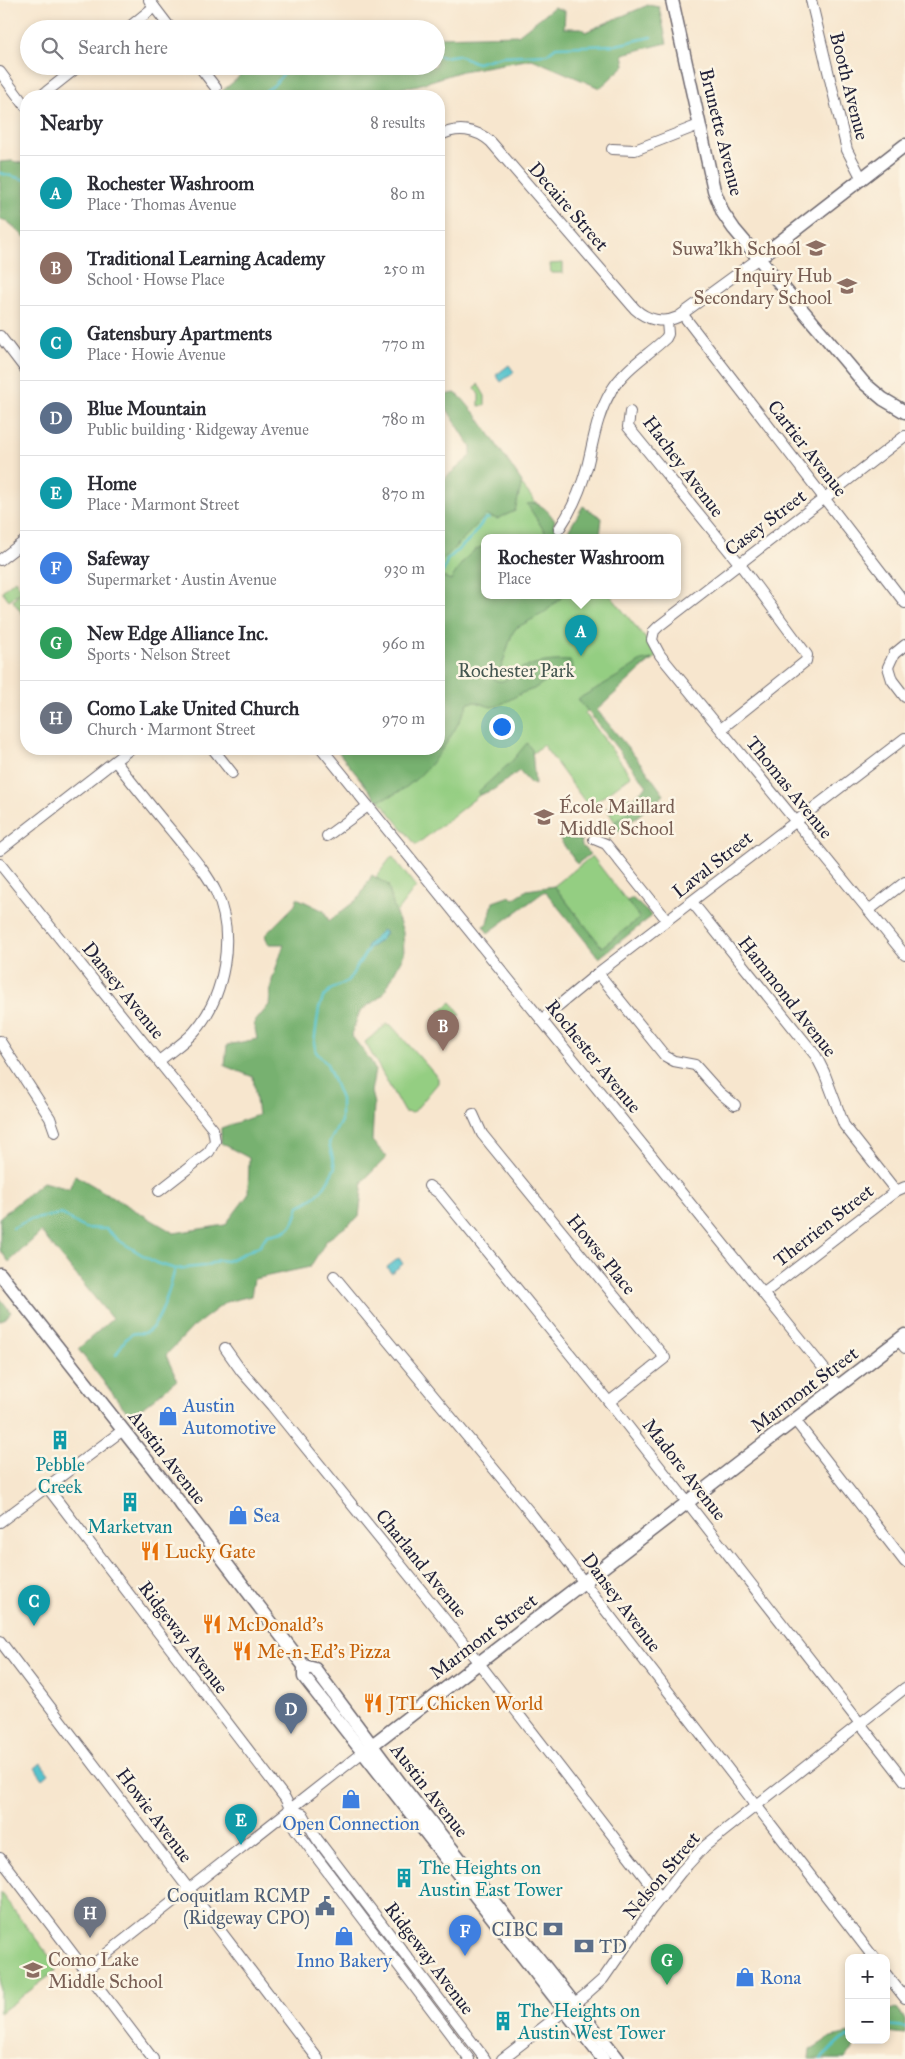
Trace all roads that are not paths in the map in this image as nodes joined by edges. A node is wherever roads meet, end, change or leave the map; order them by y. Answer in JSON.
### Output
{"nodes":[{"id":1,"x":672,"y":0,"type":"edge"},
{"id":2,"x":811,"y":0,"type":"edge"},
{"id":3,"x":151,"y":4,"type":"edge"},
{"id":4,"x":136,"y":20,"type":"edge"},
{"id":5,"x":163,"y":20,"type":"edge"},
{"id":6,"x":0,"y":72,"type":"edge"},
{"id":7,"x":68,"y":75,"type":"edge"},
{"id":8,"x":206,"y":75,"type":"edge"},
{"id":9,"x":216,"y":88,"type":"dead end"},
{"id":10,"x":49,"y":90,"type":"edge"},
{"id":11,"x":20,"y":99,"type":"edge"},
{"id":12,"x":699,"y":125,"type":"junction"},
{"id":13,"x":445,"y":133,"type":"edge"},
{"id":14,"x":905,"y":146,"type":"edge"},
{"id":15,"x":612,"y":149,"type":"dead end"},
{"id":16,"x":862,"y":179,"type":"junction"},
{"id":17,"x":759,"y":258,"type":"junction"},
{"id":18,"x":683,"y":315,"type":"junction"},
{"id":19,"x":667,"y":321,"type":"junction"},
{"id":20,"x":0,"y":336,"type":"edge"},
{"id":21,"x":20,"y":362,"type":"edge"},
{"id":22,"x":630,"y":412,"type":"dead end"},
{"id":23,"x":905,"y":412,"type":"edge"},
{"id":24,"x":905,"y":436,"type":"edge"},
{"id":25,"x":824,"y":498,"type":"junction"},
{"id":26,"x":559,"y":529,"type":"dead end"},
{"id":27,"x":20,"y":545,"type":"edge"},
{"id":28,"x":0,"y":560,"type":"edge"},
{"id":29,"x":739,"y":563,"type":"junction"},
{"id":30,"x":905,"y":603,"type":"edge"},
{"id":31,"x":652,"y":640,"type":"joint"},
{"id":32,"x":905,"y":645,"type":"edge"},
{"id":33,"x":905,"y":697,"type":"edge"},
{"id":34,"x":721,"y":729,"type":"junction"},
{"id":35,"x":905,"y":738,"type":"edge"},
{"id":36,"x":122,"y":755,"type":"edge"},
{"id":37,"x":218,"y":755,"type":"edge"},
{"id":38,"x":327,"y":755,"type":"edge"},
{"id":39,"x":115,"y":760,"type":"junction"},
{"id":40,"x":232,"y":773,"type":"dead end"},
{"id":41,"x":368,"y":806,"type":"junction"},
{"id":42,"x":795,"y":822,"type":"junction"},
{"id":43,"x":327,"y":836,"type":"dead end"},
{"id":44,"x":594,"y":839,"type":"dead end"},
{"id":45,"x":0,"y":850,"type":"edge"},
{"id":46,"x":0,"y":864,"type":"edge"},
{"id":47,"x":905,"y":882,"type":"edge"},
{"id":48,"x":692,"y":902,"type":"junction"},
{"id":49,"x":868,"y":910,"type":"junction"},
{"id":50,"x":667,"y":920,"type":"junction"},
{"id":51,"x":905,"y":955,"type":"edge"},
{"id":52,"x":598,"y":973,"type":"junction"},
{"id":53,"x":541,"y":1020,"type":"junction"},
{"id":54,"x":0,"y":1042,"type":"edge"},
{"id":55,"x":159,"y":1061,"type":"junction"},
{"id":56,"x":735,"y":1105,"type":"dead end"},
{"id":57,"x":473,"y":1114,"type":"dead end"},
{"id":58,"x":55,"y":1132,"type":"dead end"},
{"id":59,"x":429,"y":1186,"type":"dead end"},
{"id":60,"x":900,"y":1189,"type":"edge"},
{"id":61,"x":159,"y":1191,"type":"dead end"},
{"id":62,"x":0,"y":1274,"type":"edge"},
{"id":63,"x":334,"y":1276,"type":"dead end"},
{"id":64,"x":764,"y":1293,"type":"junction"},
{"id":65,"x":903,"y":1341,"type":"edge"},
{"id":66,"x":225,"y":1348,"type":"dead end"},
{"id":67,"x":838,"y":1386,"type":"junction"},
{"id":68,"x":609,"y":1402,"type":"junction"},
{"id":69,"x":794,"y":1419,"type":"junction"},
{"id":70,"x":123,"y":1430,"type":"junction"},
{"id":71,"x":47,"y":1487,"type":"junction"},
{"id":72,"x":687,"y":1501,"type":"junction"},
{"id":73,"x":0,"y":1522,"type":"edge"},
{"id":74,"x":905,"y":1562,"type":"edge"},
{"id":75,"x":585,"y":1582,"type":"junction"},
{"id":76,"x":0,"y":1641,"type":"edge"},
{"id":77,"x":479,"y":1662,"type":"junction"},
{"id":78,"x":905,"y":1688,"type":"edge"},
{"id":79,"x":860,"y":1723,"type":"junction"},
{"id":80,"x":367,"y":1749,"type":"junction"},
{"id":81,"x":905,"y":1781,"type":"edge"},
{"id":82,"x":756,"y":1805,"type":"junction"},
{"id":83,"x":291,"y":1810,"type":"junction"},
{"id":84,"x":0,"y":1858,"type":"edge"},
{"id":85,"x":190,"y":1889,"type":"junction"},
{"id":86,"x":661,"y":1898,"type":"junction"},
{"id":87,"x":871,"y":1954,"type":"edge"},
{"id":88,"x":86,"y":1970,"type":"junction"},
{"id":89,"x":890,"y":1979,"type":"edge"},
{"id":90,"x":904,"y":1996,"type":"edge"},
{"id":91,"x":570,"y":2006,"type":"junction"},
{"id":92,"x":153,"y":2059,"type":"edge"},
{"id":93,"x":318,"y":2059,"type":"edge"},
{"id":94,"x":469,"y":2059,"type":"edge"},
{"id":95,"x":485,"y":2059,"type":"edge"},
{"id":96,"x":502,"y":2059,"type":"edge"},
{"id":97,"x":602,"y":2059,"type":"edge"},
{"id":98,"x":618,"y":2059,"type":"edge"}],
"edges":[{"from":1,"to":12,"type":"main road","name":"Brunette Avenue"},
{"from":2,"to":16,"type":"street","name":"Booth Avenue"},
{"from":3,"to":4,"type":"street"},
{"from":3,"to":5,"type":"street"},
{"from":6,"to":11,"type":"street"},
{"from":7,"to":10,"type":"street"},
{"from":8,"to":9,"type":"street"},
{"from":12,"to":15,"type":"street"},
{"from":12,"to":17,"type":"main road","name":"Brunette Avenue"},
{"from":13,"to":19,"type":"street","name":"Decaire Street"},
{"from":14,"to":16,"type":"main road"},
{"from":16,"to":17,"type":"main road"},
{"from":17,"to":18,"type":"street"},
{"from":17,"to":23,"type":"main road","name":"Brunette Avenue"},
{"from":18,"to":19,"type":"street"},
{"from":18,"to":25,"type":"street","name":"Cartier Avenue"},
{"from":19,"to":26,"type":"street"},
{"from":20,"to":21,"type":"street"},
{"from":22,"to":29,"type":"street","name":"Hachey Avenue"},
{"from":24,"to":25,"type":"street","name":"Casey Street"},
{"from":25,"to":29,"type":"street","name":"Casey Street"},
{"from":25,"to":30,"type":"street","name":"Cartier Avenue"},
{"from":27,"to":28,"type":"street"},
{"from":29,"to":31,"type":"street","name":"Casey Street"},
{"from":29,"to":34,"type":"street","name":"Hachey Avenue"},
{"from":31,"to":34,"type":"street","name":"Thomas Avenue"},
{"from":32,"to":33,"type":"street"},
{"from":34,"to":42,"type":"street","name":"Thomas Avenue"},
{"from":35,"to":42,"type":"street","name":"Laval Street"},
{"from":36,"to":39,"type":"street"},
{"from":37,"to":40,"type":"street"},
{"from":38,"to":41,"type":"street","name":"Rochester Avenue"},
{"from":39,"to":45,"type":"street"},
{"from":39,"to":55,"type":"street"},
{"from":41,"to":43,"type":"street"},
{"from":41,"to":53,"type":"street","name":"Rochester Avenue"},
{"from":42,"to":48,"type":"street","name":"Laval Street"},
{"from":42,"to":49,"type":"street","name":"Thomas Avenue"},
{"from":44,"to":50,"type":"street"},
{"from":46,"to":55,"type":"street","name":"Dansey Avenue"},
{"from":47,"to":49,"type":"street"},
{"from":48,"to":50,"type":"street","name":"Laval Street"},
{"from":48,"to":60,"type":"street","name":"Hammond Avenue"},
{"from":49,"to":51,"type":"street","name":"Thomas Avenue"},
{"from":50,"to":52,"type":"street","name":"Laval Street"},
{"from":52,"to":53,"type":"street","name":"Laval Street"},
{"from":52,"to":56,"type":"street"},
{"from":53,"to":64,"type":"street","name":"Rochester Avenue"},
{"from":54,"to":58,"type":"street"},
{"from":55,"to":61,"type":"street","name":"Dansey Avenue"},
{"from":57,"to":68,"type":"street","name":"Howse Place"},
{"from":59,"to":68,"type":"street","name":"Madore Avenue"},
{"from":60,"to":64,"type":"street","name":"Therrien Street"},
{"from":62,"to":70,"type":"main road","name":"Austin Avenue"},
{"from":63,"to":75,"type":"street","name":"Dansey Avenue"},
{"from":64,"to":67,"type":"street","name":"Rochester Avenue"},
{"from":65,"to":67,"type":"main road","name":"Marmont Street"},
{"from":66,"to":77,"type":"street","name":"Charland Avenue"},
{"from":67,"to":69,"type":"main road","name":"Marmont Street"},
{"from":68,"to":72,"type":"street","name":"Madore Avenue"},
{"from":69,"to":72,"type":"main road","name":"Marmont Street"},
{"from":69,"to":74,"type":"street"},
{"from":70,"to":71,"type":"street"},
{"from":70,"to":80,"type":"main road","name":"Austin Avenue"},
{"from":71,"to":73,"type":"street"},
{"from":71,"to":83,"type":"street","name":"Ridgeway Avenue"},
{"from":72,"to":75,"type":"main road","name":"Marmont Street"},
{"from":72,"to":79,"type":"street","name":"Madore Avenue"},
{"from":75,"to":77,"type":"main road","name":"Marmont Street"},
{"from":75,"to":82,"type":"street","name":"Dansey Avenue"},
{"from":76,"to":85,"type":"street","name":"Howie Avenue"},
{"from":77,"to":80,"type":"main road","name":"Marmont Street"},
{"from":77,"to":86,"type":"street","name":"Charland Avenue"},
{"from":78,"to":79,"type":"street","name":"Nelson Street"},
{"from":79,"to":81,"type":"street","name":"Madore Avenue"},
{"from":79,"to":82,"type":"street","name":"Nelson Street"},
{"from":80,"to":83,"type":"street","name":"Marmont Street"},
{"from":80,"to":91,"type":"main road","name":"Austin Avenue"},
{"from":82,"to":86,"type":"street","name":"Nelson Street"},
{"from":82,"to":87,"type":"street","name":"Dansey Avenue"},
{"from":83,"to":85,"type":"street","name":"Marmont Street"},
{"from":83,"to":94,"type":"street","name":"Ridgeway Avenue"},
{"from":83,"to":95,"type":"street","name":"Ridgeway Avenue"},
{"from":84,"to":88,"type":"street"},
{"from":85,"to":88,"type":"street","name":"Marmont Street"},
{"from":85,"to":93,"type":"street","name":"Howie Avenue"},
{"from":86,"to":91,"type":"street","name":"Nelson Street"},
{"from":88,"to":92,"type":"street"},
{"from":89,"to":90,"type":"street"},
{"from":91,"to":96,"type":"street","name":"Nelson Street"},
{"from":91,"to":97,"type":"main road","name":"Austin Avenue"},
{"from":91,"to":98,"type":"main road","name":"Austin Avenue"}]}
